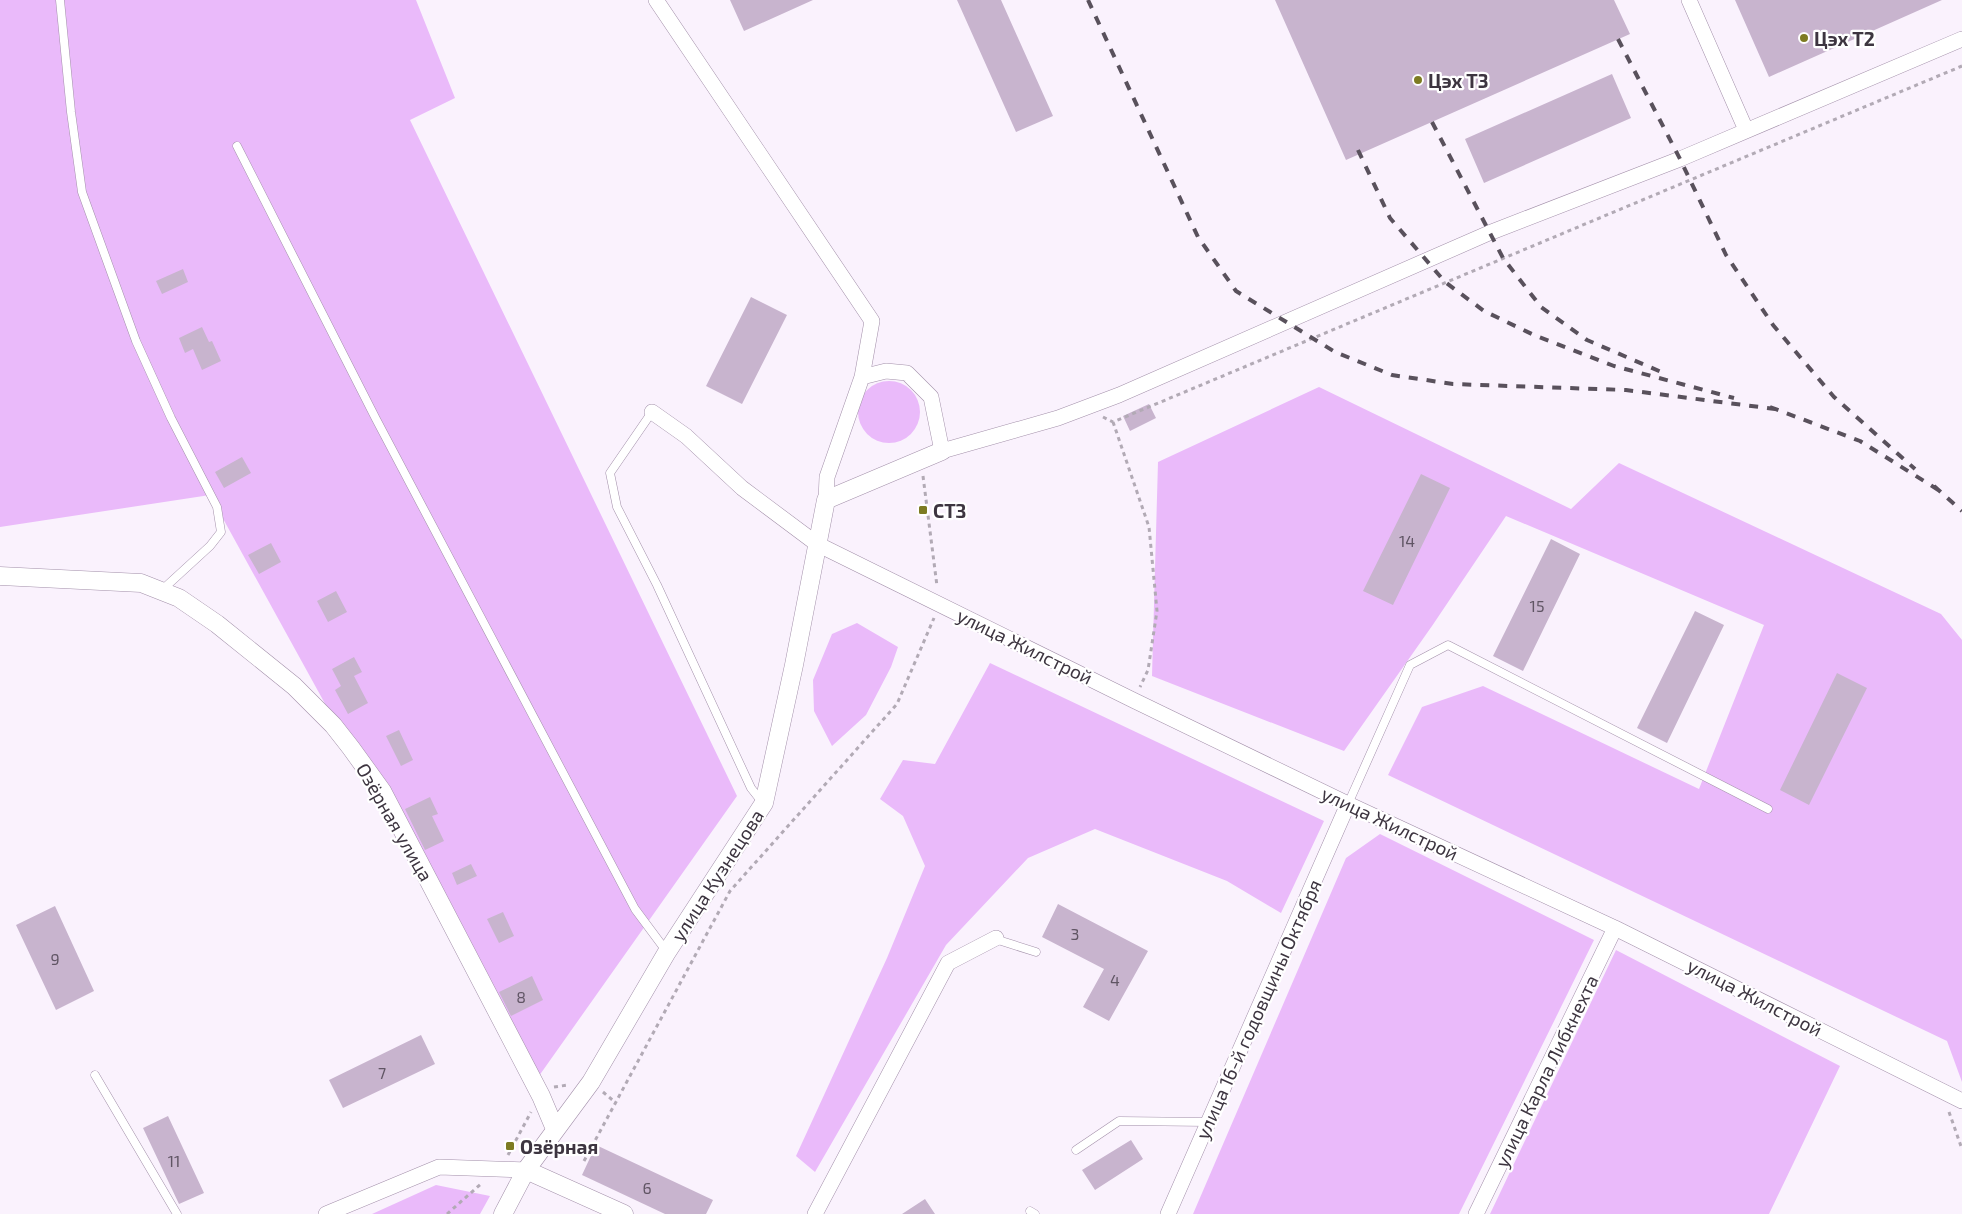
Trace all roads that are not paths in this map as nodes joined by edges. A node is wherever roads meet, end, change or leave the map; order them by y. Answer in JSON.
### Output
{"nodes":[{"id":1,"x":60,"y":0,"type":"edge"},
{"id":2,"x":656,"y":0,"type":"edge"},
{"id":3,"x":1688,"y":0,"type":"edge"},
{"id":4,"x":1962,"y":39,"type":"edge"},
{"id":5,"x":1746,"y":130,"type":"junction"},
{"id":6,"x":237,"y":146,"type":"dead end"},
{"id":7,"x":862,"y":377,"type":"junction"},
{"id":8,"x":652,"y":412,"type":"joint"},
{"id":9,"x":942,"y":451,"type":"junction"},
{"id":10,"x":826,"y":500,"type":"junction"},
{"id":11,"x":817,"y":544,"type":"junction"},
{"id":12,"x":0,"y":576,"type":"edge"},
{"id":13,"x":161,"y":591,"type":"junction"},
{"id":14,"x":764,"y":803,"type":"junction"},
{"id":15,"x":1348,"y":804,"type":"junction"},
{"id":16,"x":1768,"y":809,"type":"dead end"},
{"id":17,"x":1615,"y":928,"type":"junction"},
{"id":18,"x":667,"y":952,"type":"junction"},
{"id":19,"x":1036,"y":952,"type":"dead end"},
{"id":20,"x":95,"y":1075,"type":"dead end"},
{"id":21,"x":1962,"y":1101,"type":"edge"},
{"id":22,"x":1208,"y":1122,"type":"junction"},
{"id":23,"x":555,"y":1129,"type":"junction"},
{"id":24,"x":1076,"y":1150,"type":"dead end"},
{"id":25,"x":526,"y":1170,"type":"junction"},
{"id":26,"x":177,"y":1214,"type":"edge"},
{"id":27,"x":326,"y":1214,"type":"edge"},
{"id":28,"x":503,"y":1214,"type":"edge"},
{"id":29,"x":624,"y":1214,"type":"edge"},
{"id":30,"x":815,"y":1214,"type":"edge"},
{"id":31,"x":1168,"y":1214,"type":"edge"},
{"id":32,"x":1476,"y":1214,"type":"edge"}],
"edges":[{"from":1,"to":13,"type":"lane"},
{"from":2,"to":7,"type":"street"},
{"from":3,"to":5,"type":"street"},
{"from":4,"to":5,"type":"street"},
{"from":5,"to":9,"type":"street"},
{"from":6,"to":18,"type":"lane"},
{"from":7,"to":9,"type":"street"},
{"from":7,"to":10,"type":"street"},
{"from":8,"to":11,"type":"street","name":"улица Жилстрой"},
{"from":8,"to":14,"type":"lane"},
{"from":9,"to":10,"type":"street"},
{"from":10,"to":11,"type":"street","name":"улица Кузнецова"},
{"from":11,"to":14,"type":"street","name":"улица Кузнецова"},
{"from":11,"to":15,"type":"street","name":"улица Жилстрой"},
{"from":12,"to":13,"type":"street","name":"Озёрная улица"},
{"from":13,"to":23,"type":"street","name":"Озёрная улица"},
{"from":14,"to":18,"type":"street","name":"улица Кузнецова"},
{"from":15,"to":16,"type":"lane"},
{"from":15,"to":17,"type":"street","name":"улица Жилстрой"},
{"from":15,"to":22,"type":"street","name":"улица 16-й годовщины Октября"},
{"from":17,"to":21,"type":"street","name":"улица Жилстрой"},
{"from":17,"to":32,"type":"street","name":"улица Карла Либкнехта"},
{"from":18,"to":23,"type":"street","name":"улица Кузнецова"},
{"from":19,"to":30,"type":"lane"},
{"from":20,"to":26,"type":"lane"},
{"from":22,"to":24,"type":"lane"},
{"from":22,"to":31,"type":"street","name":"улица 16-й годовщины Октября"},
{"from":23,"to":25,"type":"street","name":"улица Кузнецова"},
{"from":25,"to":27,"type":"street"},
{"from":25,"to":28,"type":"street","name":"улица Кузнецова"},
{"from":25,"to":29,"type":"street"}]}
